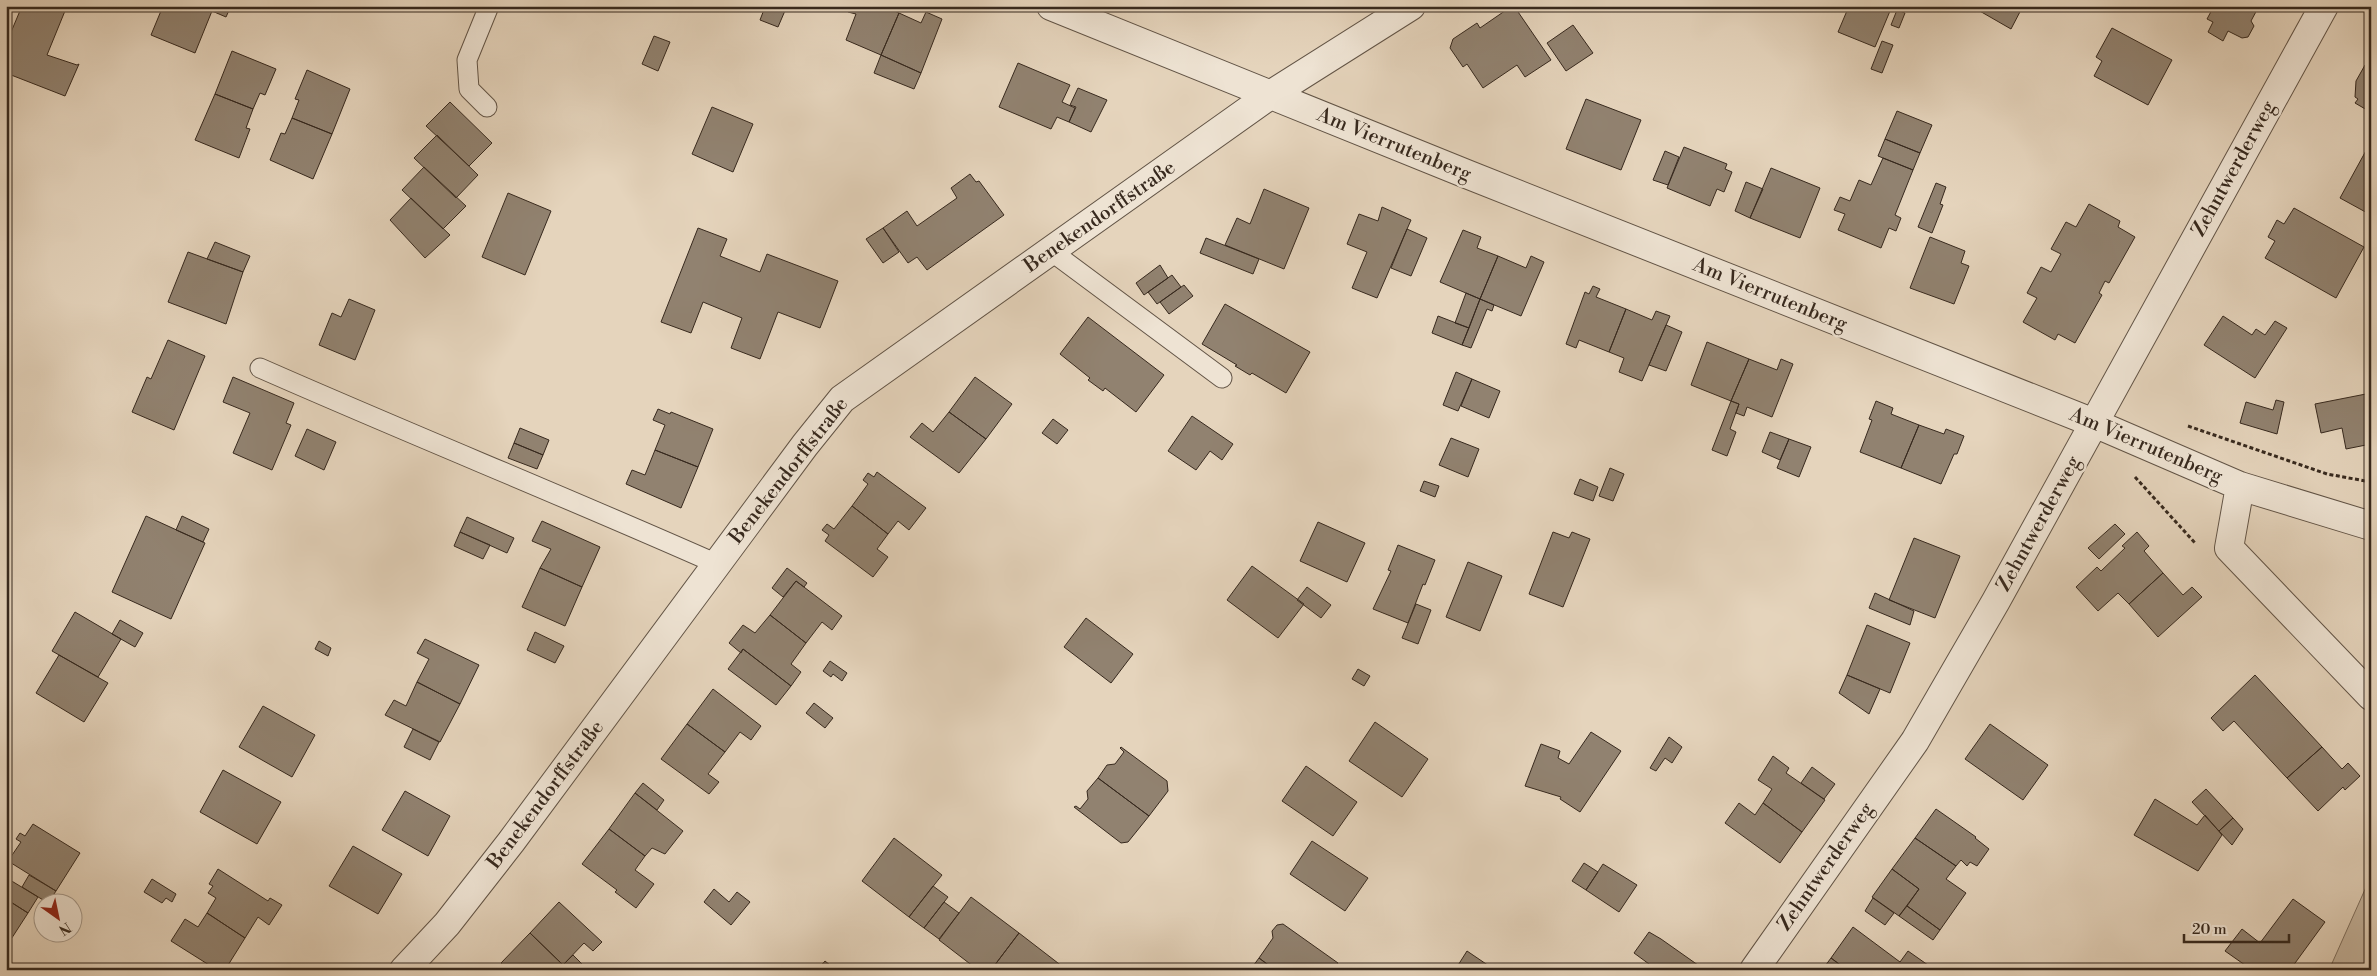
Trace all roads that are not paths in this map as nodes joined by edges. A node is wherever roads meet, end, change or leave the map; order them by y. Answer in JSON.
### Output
{"nodes":[{"id":1,"x":489,"y":6,"type":"edge"},
{"id":2,"x":1052,"y":6,"type":"edge"},
{"id":3,"x":1411,"y":6,"type":"edge"},
{"id":4,"x":2324,"y":6,"type":"edge"},
{"id":5,"x":1270,"y":95,"type":"junction"},
{"id":6,"x":486,"y":107,"type":"dead end"},
{"id":7,"x":1051,"y":250,"type":"junction"},
{"id":8,"x":260,"y":368,"type":"dead end"},
{"id":9,"x":1222,"y":378,"type":"dead end"},
{"id":10,"x":2094,"y":423,"type":"junction"},
{"id":11,"x":2240,"y":486,"type":"junction"},
{"id":12,"x":2371,"y":526,"type":"edge"},
{"id":13,"x":717,"y":564,"type":"junction"},
{"id":14,"x":2371,"y":696,"type":"edge"},
{"id":15,"x":404,"y":970,"type":"edge"},
{"id":16,"x":1754,"y":970,"type":"edge"}],
"edges":[{"from":1,"to":6,"type":"lane"},
{"from":2,"to":5,"type":"street","name":"Am Vierrutenberg"},
{"from":3,"to":5,"type":"street","name":"Benekendorffstraße"},
{"from":4,"to":10,"type":"street","name":"Zehntwerderweg"},
{"from":5,"to":7,"type":"street","name":"Benekendorffstraße"},
{"from":5,"to":10,"type":"street","name":"Am Vierrutenberg"},
{"from":7,"to":9,"type":"lane"},
{"from":7,"to":13,"type":"street","name":"Benekendorffstraße"},
{"from":8,"to":13,"type":"lane"},
{"from":10,"to":11,"type":"street","name":"Am Vierrutenberg"},
{"from":10,"to":16,"type":"street","name":"Zehntwerderweg"},
{"from":11,"to":12,"type":"street"},
{"from":11,"to":14,"type":"street","name":"Am Vierrutenberg"},
{"from":13,"to":15,"type":"street","name":"Benekendorffstraße"}]}
